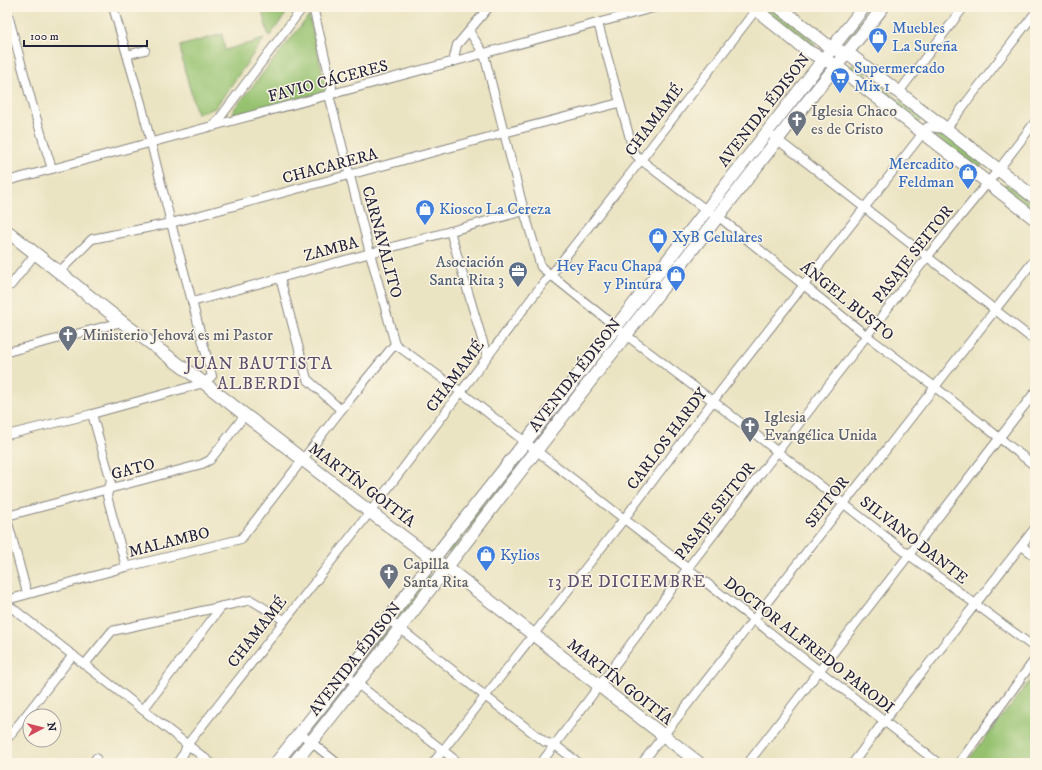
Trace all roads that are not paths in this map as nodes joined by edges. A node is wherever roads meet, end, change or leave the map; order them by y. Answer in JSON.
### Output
{"nodes":[{"id":1,"x":113,"y":7,"type":"edge"},
{"id":2,"x":304,"y":7,"type":"edge"},
{"id":3,"x":314,"y":7,"type":"edge"},
{"id":4,"x":489,"y":7,"type":"edge"},
{"id":5,"x":657,"y":7,"type":"edge"},
{"id":6,"x":780,"y":7,"type":"edge"},
{"id":7,"x":864,"y":7,"type":"edge"},
{"id":8,"x":883,"y":7,"type":"edge"},
{"id":9,"x":964,"y":7,"type":"edge"},
{"id":10,"x":1028,"y":7,"type":"edge"},
{"id":11,"x":756,"y":8,"type":"edge"},
{"id":12,"x":7,"y":11,"type":"edge"},
{"id":13,"x":1035,"y":13,"type":"edge"},
{"id":14,"x":598,"y":23,"type":"junction"},
{"id":15,"x":469,"y":31,"type":"junction"},
{"id":16,"x":832,"y":49,"type":"junction"},
{"id":17,"x":146,"y":50,"type":"dead end"},
{"id":18,"x":848,"y":53,"type":"junction"},
{"id":19,"x":484,"y":54,"type":"junction"},
{"id":20,"x":127,"y":55,"type":"junction"},
{"id":21,"x":824,"y":60,"type":"junction"},
{"id":22,"x":453,"y":62,"type":"junction"},
{"id":23,"x":835,"y":66,"type":"junction"},
{"id":24,"x":899,"y":92,"type":"junction"},
{"id":25,"x":329,"y":95,"type":"junction"},
{"id":26,"x":619,"y":103,"type":"junction"},
{"id":27,"x":1035,"y":122,"type":"edge"},
{"id":28,"x":213,"y":126,"type":"junction"},
{"id":29,"x":946,"y":129,"type":"junction"},
{"id":30,"x":767,"y":132,"type":"junction"},
{"id":31,"x":504,"y":133,"type":"junction"},
{"id":32,"x":923,"y":133,"type":"junction"},
{"id":33,"x":777,"y":140,"type":"junction"},
{"id":34,"x":151,"y":143,"type":"junction"},
{"id":35,"x":642,"y":160,"type":"junction"},
{"id":36,"x":52,"y":169,"type":"junction"},
{"id":37,"x":999,"y":169,"type":"junction"},
{"id":38,"x":350,"y":175,"type":"junction"},
{"id":39,"x":7,"y":181,"type":"edge"},
{"id":40,"x":988,"y":183,"type":"junction"},
{"id":41,"x":1035,"y":198,"type":"edge"},
{"id":42,"x":865,"y":208,"type":"junction"},
{"id":43,"x":706,"y":210,"type":"junction"},
{"id":44,"x":524,"y":211,"type":"junction"},
{"id":45,"x":719,"y":217,"type":"junction"},
{"id":46,"x":1035,"y":219,"type":"edge"},
{"id":47,"x":171,"y":223,"type":"junction"},
{"id":48,"x":7,"y":231,"type":"edge"},
{"id":49,"x":450,"y":231,"type":"junction"},
{"id":50,"x":370,"y":253,"type":"junction"},
{"id":51,"x":36,"y":254,"type":"junction"},
{"id":52,"x":928,"y":256,"type":"junction"},
{"id":53,"x":1035,"y":259,"type":"edge"},
{"id":54,"x":59,"y":272,"type":"junction"},
{"id":55,"x":551,"y":275,"type":"junction"},
{"id":56,"x":280,"y":278,"type":"junction"},
{"id":57,"x":804,"y":285,"type":"junction"},
{"id":58,"x":7,"y":286,"type":"edge"},
{"id":59,"x":192,"y":302,"type":"junction"},
{"id":60,"x":996,"y":309,"type":"junction"},
{"id":61,"x":122,"y":322,"type":"junction"},
{"id":62,"x":616,"y":327,"type":"junction"},
{"id":63,"x":626,"y":335,"type":"junction"},
{"id":64,"x":867,"y":336,"type":"junction"},
{"id":65,"x":1035,"y":341,"type":"edge"},
{"id":66,"x":395,"y":344,"type":"junction"},
{"id":67,"x":7,"y":352,"type":"edge"},
{"id":68,"x":487,"y":356,"type":"junction"},
{"id":69,"x":204,"y":383,"type":"junction"},
{"id":70,"x":935,"y":387,"type":"junction"},
{"id":71,"x":461,"y":392,"type":"junction"},
{"id":72,"x":1035,"y":392,"type":"edge"},
{"id":73,"x":713,"y":401,"type":"junction"},
{"id":74,"x":341,"y":410,"type":"junction"},
{"id":75,"x":92,"y":414,"type":"junction"},
{"id":76,"x":245,"y":415,"type":"junction"},
{"id":77,"x":7,"y":435,"type":"edge"},
{"id":78,"x":1000,"y":438,"type":"junction"},
{"id":79,"x":525,"y":442,"type":"junction"},
{"id":80,"x":536,"y":450,"type":"junction"},
{"id":81,"x":778,"y":452,"type":"junction"},
{"id":82,"x":302,"y":459,"type":"junction"},
{"id":83,"x":1035,"y":466,"type":"edge"},
{"id":84,"x":109,"y":489,"type":"junction"},
{"id":85,"x":844,"y":503,"type":"junction"},
{"id":86,"x":370,"y":512,"type":"junction"},
{"id":87,"x":7,"y":517,"type":"edge"},
{"id":88,"x":624,"y":519,"type":"junction"},
{"id":89,"x":1035,"y":528,"type":"edge"},
{"id":90,"x":1022,"y":546,"type":"junction"},
{"id":91,"x":910,"y":556,"type":"junction"},
{"id":92,"x":1035,"y":556,"type":"edge"},
{"id":93,"x":433,"y":559,"type":"junction"},
{"id":94,"x":126,"y":567,"type":"junction"},
{"id":95,"x":446,"y":567,"type":"junction"},
{"id":96,"x":687,"y":569,"type":"junction"},
{"id":97,"x":27,"y":593,"type":"junction"},
{"id":98,"x":7,"y":600,"type":"edge"},
{"id":99,"x":7,"y":604,"type":"edge"},
{"id":100,"x":976,"y":605,"type":"junction"},
{"id":101,"x":222,"y":606,"type":"junction"},
{"id":102,"x":388,"y":619,"type":"junction"},
{"id":103,"x":284,"y":620,"type":"junction"},
{"id":104,"x":754,"y":620,"type":"junction"},
{"id":105,"x":400,"y":627,"type":"junction"},
{"id":106,"x":534,"y":635,"type":"junction"},
{"id":107,"x":1035,"y":648,"type":"edge"},
{"id":108,"x":73,"y":655,"type":"junction"},
{"id":109,"x":1035,"y":659,"type":"edge"},
{"id":110,"x":85,"y":664,"type":"junction"},
{"id":111,"x":818,"y":670,"type":"junction"},
{"id":112,"x":346,"y":675,"type":"junction"},
{"id":113,"x":357,"y":684,"type":"junction"},
{"id":114,"x":599,"y":686,"type":"junction"},
{"id":115,"x":485,"y":696,"type":"junction"},
{"id":116,"x":143,"y":710,"type":"junction"},
{"id":117,"x":884,"y":721,"type":"junction"},
{"id":118,"x":300,"y":733,"type":"junction"},
{"id":119,"x":663,"y":735,"type":"junction"},
{"id":120,"x":7,"y":739,"type":"edge"},
{"id":121,"x":311,"y":742,"type":"junction"},
{"id":122,"x":187,"y":745,"type":"junction"},
{"id":123,"x":556,"y":745,"type":"junction"},
{"id":124,"x":443,"y":750,"type":"junction"},
{"id":125,"x":177,"y":763,"type":"edge"},
{"id":126,"x":210,"y":763,"type":"edge"},
{"id":127,"x":276,"y":763,"type":"edge"},
{"id":128,"x":294,"y":763,"type":"edge"},
{"id":129,"x":337,"y":763,"type":"edge"},
{"id":130,"x":433,"y":763,"type":"edge"},
{"id":131,"x":459,"y":763,"type":"edge"},
{"id":132,"x":541,"y":763,"type":"edge"},
{"id":133,"x":579,"y":763,"type":"edge"},
{"id":134,"x":642,"y":763,"type":"edge"},
{"id":135,"x":699,"y":763,"type":"edge"},
{"id":136,"x":748,"y":763,"type":"edge"},
{"id":137,"x":853,"y":763,"type":"edge"},
{"id":138,"x":938,"y":763,"type":"edge"},
{"id":139,"x":959,"y":763,"type":"edge"}],
"edges":[{"from":1,"to":20,"type":"street"},
{"from":2,"to":28,"type":"street"},
{"from":3,"to":25,"type":"street","name":"CARNAVALITO"},
{"from":4,"to":15,"type":"street"},
{"from":5,"to":14,"type":"street","name":"FAVIO CÁCERES"},
{"from":6,"to":16,"type":"main road"},
{"from":7,"to":16,"type":"main road","name":"AVENIDA ÉDISON"},
{"from":8,"to":18,"type":"main road","name":"AVENIDA ÉDISON"},
{"from":9,"to":24,"type":"street"},
{"from":10,"to":13,"type":"street"},
{"from":11,"to":21,"type":"main road"},
{"from":11,"to":35,"type":"street","name":"CHAMAMÉ"},
{"from":12,"to":36,"type":"street"},
{"from":13,"to":29,"type":"street"},
{"from":14,"to":19,"type":"street","name":"FAVIO CÁCERES"},
{"from":14,"to":26,"type":"street","name":"ÁNGEL BUSTO"},
{"from":15,"to":19,"type":"street","name":"SILVANO DANTE"},
{"from":15,"to":22,"type":"street"},
{"from":16,"to":18,"type":"main road"},
{"from":16,"to":21,"type":"main road","name":"AVENIDA ÉDISON"},
{"from":17,"to":20,"type":"street"},
{"from":18,"to":23,"type":"main road","name":"AVENIDA ÉDISON"},
{"from":18,"to":24,"type":"main road"},
{"from":19,"to":22,"type":"street","name":"FAVIO CÁCERES"},
{"from":19,"to":31,"type":"street","name":"SILVANO DANTE"},
{"from":20,"to":34,"type":"street"},
{"from":21,"to":23,"type":"main road"},
{"from":21,"to":30,"type":"main road","name":"AVENIDA ÉDISON"},
{"from":22,"to":25,"type":"street","name":"FAVIO CÁCERES"},
{"from":23,"to":32,"type":"main road"},
{"from":23,"to":33,"type":"main road","name":"AVENIDA ÉDISON"},
{"from":24,"to":29,"type":"main road"},
{"from":25,"to":28,"type":"street","name":"FAVIO CÁCERES"},
{"from":25,"to":38,"type":"street","name":"CARNAVALITO"},
{"from":26,"to":31,"type":"street","name":"CHACARERA"},
{"from":26,"to":35,"type":"street","name":"ÁNGEL BUSTO"},
{"from":27,"to":37,"type":"street"},
{"from":28,"to":34,"type":"street","name":"FAVIO CÁCERES"},
{"from":29,"to":32,"type":"street"},
{"from":29,"to":37,"type":"main road"},
{"from":30,"to":33,"type":"street"},
{"from":30,"to":43,"type":"main road","name":"AVENIDA ÉDISON"},
{"from":31,"to":38,"type":"street","name":"CHACARERA"},
{"from":31,"to":44,"type":"street","name":"SILVANO DANTE"},
{"from":32,"to":40,"type":"main road"},
{"from":32,"to":42,"type":"street","name":"CARLOS HARDY"},
{"from":33,"to":42,"type":"street"},
{"from":33,"to":45,"type":"main road","name":"AVENIDA ÉDISON"},
{"from":34,"to":36,"type":"street","name":"FAVIO CÁCERES"},
{"from":34,"to":47,"type":"street"},
{"from":35,"to":43,"type":"street","name":"ÁNGEL BUSTO"},
{"from":35,"to":55,"type":"street","name":"CHAMAMÉ"},
{"from":36,"to":39,"type":"street","name":"FAVIO CÁCERES"},
{"from":37,"to":40,"type":"street"},
{"from":37,"to":41,"type":"main road"},
{"from":38,"to":47,"type":"street","name":"CHACARERA"},
{"from":38,"to":50,"type":"street","name":"CARNAVALITO"},
{"from":40,"to":46,"type":"main road"},
{"from":40,"to":52,"type":"street","name":"PASAJE SEITOR"},
{"from":42,"to":52,"type":"street"},
{"from":42,"to":57,"type":"street","name":"CARLOS HARDY"},
{"from":43,"to":45,"type":"street","name":"ÁNGEL BUSTO"},
{"from":43,"to":62,"type":"main road","name":"AVENIDA ÉDISON"},
{"from":44,"to":49,"type":"street","name":"ZAMBA"},
{"from":44,"to":55,"type":"street","name":"SILVANO DANTE"},
{"from":45,"to":57,"type":"street","name":"ÁNGEL BUSTO"},
{"from":45,"to":63,"type":"main road","name":"AVENIDA ÉDISON"},
{"from":47,"to":54,"type":"street","name":"CHACARERA"},
{"from":47,"to":59,"type":"street"},
{"from":48,"to":51,"type":"main road","name":"MARTÍN GOITÍA"},
{"from":49,"to":50,"type":"street","name":"ZAMBA"},
{"from":49,"to":68,"type":"street"},
{"from":50,"to":56,"type":"street","name":"ZAMBA"},
{"from":50,"to":66,"type":"street","name":"CARNAVALITO"},
{"from":51,"to":54,"type":"main road","name":"MARTÍN GOITÍA"},
{"from":51,"to":58,"type":"street"},
{"from":52,"to":60,"type":"street"},
{"from":52,"to":64,"type":"street","name":"PASAJE SEITOR"},
{"from":53,"to":60,"type":"street","name":"SEITOR"},
{"from":54,"to":61,"type":"main road","name":"MARTÍN GOITÍA"},
{"from":55,"to":62,"type":"street","name":"SILVANO DANTE"},
{"from":55,"to":68,"type":"street","name":"CHAMAMÉ"},
{"from":56,"to":59,"type":"street","name":"ZAMBA"},
{"from":56,"to":74,"type":"street"},
{"from":57,"to":64,"type":"street","name":"ÁNGEL BUSTO"},
{"from":57,"to":73,"type":"street","name":"CARLOS HARDY"},
{"from":59,"to":69,"type":"street"},
{"from":60,"to":65,"type":"street"},
{"from":60,"to":70,"type":"street","name":"SEITOR"},
{"from":61,"to":67,"type":"street"},
{"from":61,"to":69,"type":"main road","name":"MARTÍN GOITÍA"},
{"from":62,"to":63,"type":"street","name":"SILVANO DANTE"},
{"from":62,"to":79,"type":"main road","name":"AVENIDA ÉDISON"},
{"from":63,"to":73,"type":"street","name":"SILVANO DANTE"},
{"from":63,"to":80,"type":"main road","name":"AVENIDA ÉDISON"},
{"from":64,"to":70,"type":"street","name":"ÁNGEL BUSTO"},
{"from":64,"to":81,"type":"street","name":"PASAJE SEITOR"},
{"from":66,"to":71,"type":"street","name":"DOCTOR ALFREDO PARODI"},
{"from":66,"to":74,"type":"street","name":"MALAMBO"},
{"from":68,"to":71,"type":"street","name":"CHAMAMÉ"},
{"from":69,"to":75,"type":"street"},
{"from":69,"to":76,"type":"main road","name":"MARTÍN GOITÍA"},
{"from":70,"to":78,"type":"street","name":"ÁNGEL BUSTO"},
{"from":70,"to":85,"type":"street","name":"SEITOR"},
{"from":71,"to":79,"type":"street","name":"DOCTOR ALFREDO PARODI"},
{"from":71,"to":86,"type":"street","name":"CHAMAMÉ"},
{"from":72,"to":78,"type":"street"},
{"from":73,"to":81,"type":"street","name":"SILVANO DANTE"},
{"from":73,"to":88,"type":"street","name":"CARLOS HARDY"},
{"from":74,"to":82,"type":"street","name":"MALAMBO"},
{"from":75,"to":77,"type":"street"},
{"from":75,"to":84,"type":"street"},
{"from":76,"to":82,"type":"main road","name":"MARTÍN GOITÍA"},
{"from":76,"to":84,"type":"street","name":"GATO"},
{"from":78,"to":83,"type":"street","name":"ÁNGEL BUSTO"},
{"from":78,"to":91,"type":"street"},
{"from":79,"to":80,"type":"street","name":"DOCTOR ALFREDO PARODI"},
{"from":79,"to":93,"type":"main road","name":"AVENIDA ÉDISON"},
{"from":80,"to":88,"type":"street","name":"DOCTOR ALFREDO PARODI"},
{"from":80,"to":95,"type":"main road","name":"AVENIDA ÉDISON"},
{"from":81,"to":85,"type":"street","name":"SILVANO DANTE"},
{"from":81,"to":96,"type":"street","name":"PASAJE SEITOR"},
{"from":82,"to":86,"type":"main road","name":"MARTÍN GOITÍA"},
{"from":82,"to":94,"type":"street","name":"MALAMBO"},
{"from":84,"to":87,"type":"street","name":"GATO"},
{"from":84,"to":94,"type":"street"},
{"from":85,"to":91,"type":"street","name":"SILVANO DANTE"},
{"from":85,"to":104,"type":"street","name":"SEITOR"},
{"from":86,"to":93,"type":"main road","name":"MARTÍN GOITÍA"},
{"from":86,"to":103,"type":"street","name":"CHAMAMÉ"},
{"from":87,"to":97,"type":"street"},
{"from":88,"to":96,"type":"street","name":"DOCTOR ALFREDO PARODI"},
{"from":88,"to":106,"type":"street","name":"CARLOS HARDY"},
{"from":89,"to":90,"type":"street"},
{"from":90,"to":92,"type":"street"},
{"from":90,"to":100,"type":"street"},
{"from":91,"to":100,"type":"street","name":"SILVANO DANTE"},
{"from":91,"to":111,"type":"street"},
{"from":93,"to":95,"type":"main road","name":"MARTÍN GOITÍA"},
{"from":93,"to":102,"type":"main road","name":"AVENIDA ÉDISON"},
{"from":94,"to":97,"type":"street","name":"MALAMBO"},
{"from":95,"to":105,"type":"main road","name":"AVENIDA ÉDISON"},
{"from":95,"to":106,"type":"main road","name":"MARTÍN GOITÍA"},
{"from":96,"to":104,"type":"street","name":"DOCTOR ALFREDO PARODI"},
{"from":96,"to":114,"type":"street","name":"PASAJE SEITOR"},
{"from":97,"to":98,"type":"street","name":"MALAMBO"},
{"from":99,"to":108,"type":"street"},
{"from":100,"to":107,"type":"street","name":"SILVANO DANTE"},
{"from":100,"to":117,"type":"street"},
{"from":101,"to":103,"type":"street"},
{"from":101,"to":110,"type":"street"},
{"from":101,"to":116,"type":"street"},
{"from":102,"to":105,"type":"street"},
{"from":102,"to":112,"type":"main road","name":"AVENIDA ÉDISON"},
{"from":103,"to":122,"type":"street","name":"CHAMAMÉ"},
{"from":104,"to":111,"type":"street","name":"DOCTOR ALFREDO PARODI"},
{"from":104,"to":119,"type":"street","name":"SEITOR"},
{"from":105,"to":113,"type":"main road","name":"AVENIDA ÉDISON"},
{"from":105,"to":115,"type":"street"},
{"from":106,"to":114,"type":"main road","name":"MARTÍN GOITÍA"},
{"from":106,"to":115,"type":"street","name":"CARLOS HARDY"},
{"from":108,"to":110,"type":"street"},
{"from":108,"to":120,"type":"street"},
{"from":109,"to":139,"type":"street"},
{"from":110,"to":116,"type":"street"},
{"from":111,"to":117,"type":"street","name":"DOCTOR ALFREDO PARODI"},
{"from":111,"to":136,"type":"street"},
{"from":112,"to":113,"type":"street"},
{"from":112,"to":118,"type":"main road","name":"AVENIDA ÉDISON"},
{"from":113,"to":121,"type":"main road","name":"AVENIDA ÉDISON"},
{"from":113,"to":124,"type":"street"},
{"from":114,"to":119,"type":"main road","name":"MARTÍN GOITÍA"},
{"from":114,"to":123,"type":"street","name":"PASAJE SEITOR"},
{"from":115,"to":123,"type":"street"},
{"from":115,"to":124,"type":"street","name":"CARLOS HARDY"},
{"from":116,"to":122,"type":"street"},
{"from":117,"to":137,"type":"street"},
{"from":117,"to":138,"type":"street","name":"DOCTOR ALFREDO PARODI"},
{"from":118,"to":121,"type":"street"},
{"from":118,"to":127,"type":"main road","name":"AVENIDA ÉDISON"},
{"from":119,"to":134,"type":"street","name":"SEITOR"},
{"from":119,"to":135,"type":"main road","name":"MARTÍN GOITÍA"},
{"from":121,"to":128,"type":"main road","name":"AVENIDA ÉDISON"},
{"from":121,"to":129,"type":"street"},
{"from":122,"to":125,"type":"street","name":"CHAMAMÉ"},
{"from":122,"to":126,"type":"street"},
{"from":123,"to":132,"type":"street","name":"PASAJE SEITOR"},
{"from":123,"to":133,"type":"street"},
{"from":124,"to":130,"type":"street","name":"CARLOS HARDY"},
{"from":124,"to":131,"type":"street"}]}
